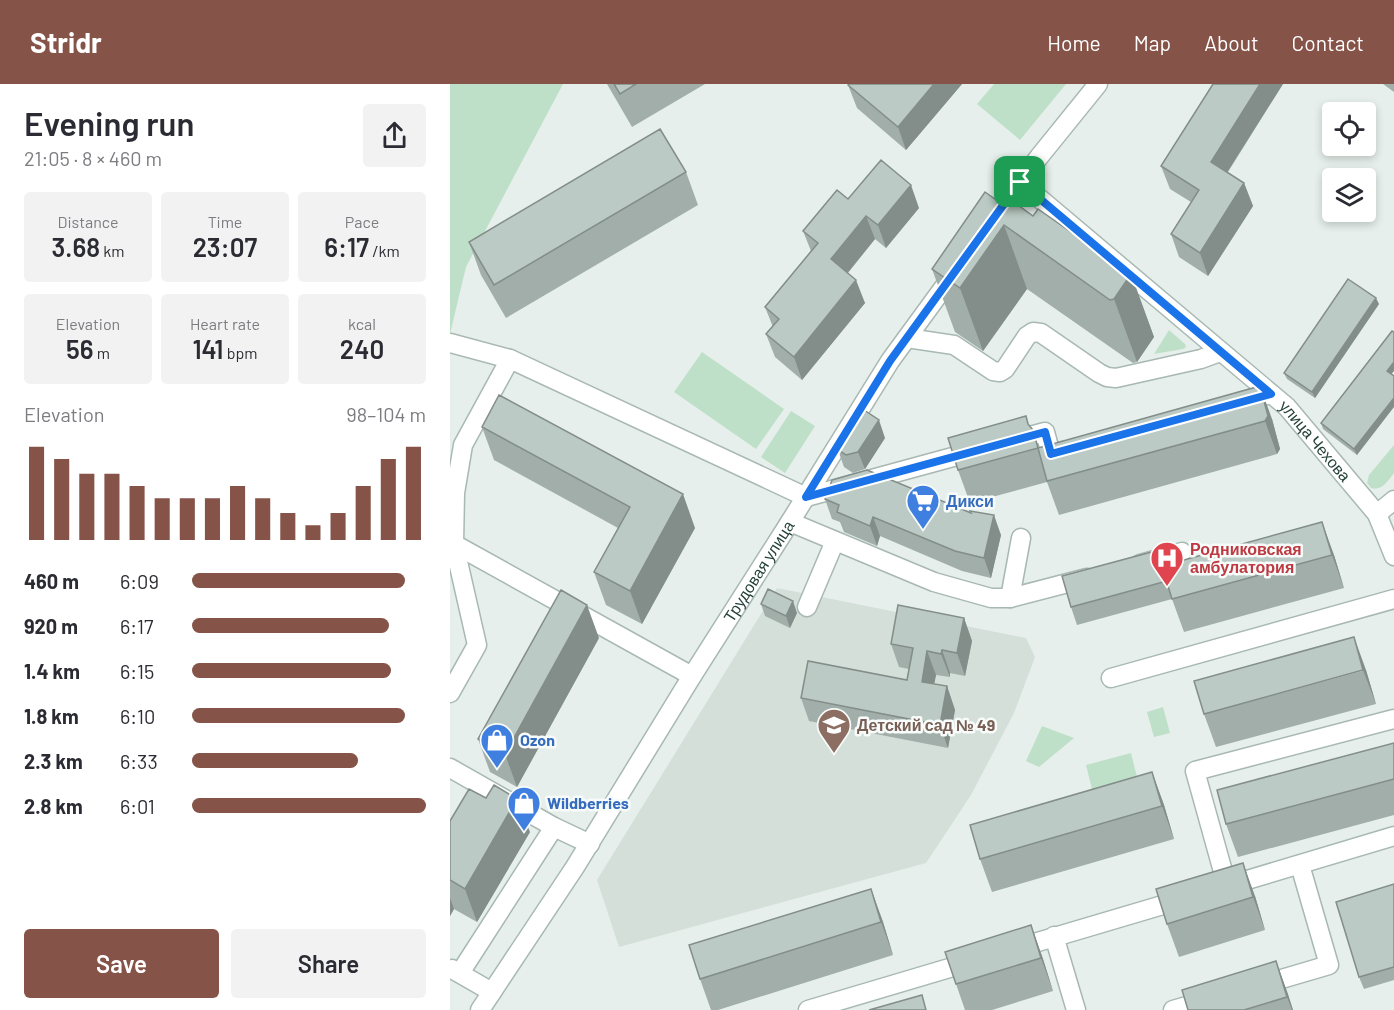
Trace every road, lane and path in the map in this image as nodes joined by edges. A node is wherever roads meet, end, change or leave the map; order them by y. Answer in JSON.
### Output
{"nodes":[{"id":1,"x":1098,"y":84,"type":"edge"},
{"id":2,"x":1020,"y":182,"type":"junction"},
{"id":3,"x":987,"y":228,"type":"edge"},
{"id":4,"x":967,"y":255,"type":"edge"},
{"id":5,"x":907,"y":338,"type":"junction"},
{"id":6,"x":450,"y":343,"type":"edge"},
{"id":7,"x":1220,"y":352,"type":"junction"},
{"id":8,"x":510,"y":359,"type":"junction"},
{"id":9,"x":1271,"y":394,"type":"junction"},
{"id":10,"x":1227,"y":406,"type":"edge"},
{"id":11,"x":1084,"y":445,"type":"edge"},
{"id":12,"x":806,"y":497,"type":"junction"},
{"id":13,"x":1394,"y":500,"type":"edge"},
{"id":14,"x":1377,"y":514,"type":"junction"},
{"id":15,"x":790,"y":522,"type":"junction"},
{"id":16,"x":1021,"y":538,"type":"dead end"},
{"id":17,"x":835,"y":541,"type":"junction"},
{"id":18,"x":454,"y":544,"type":"junction"},
{"id":19,"x":1182,"y":552,"type":"dead end"},
{"id":20,"x":1394,"y":556,"type":"edge"},
{"id":21,"x":1121,"y":569,"type":"edge"},
{"id":22,"x":1102,"y":574,"type":"edge"},
{"id":23,"x":1010,"y":598,"type":"junction"},
{"id":24,"x":1394,"y":599,"type":"edge"},
{"id":25,"x":807,"y":607,"type":"dead end"},
{"id":26,"x":692,"y":676,"type":"junction"},
{"id":27,"x":1111,"y":678,"type":"dead end"},
{"id":28,"x":450,"y":693,"type":"edge"},
{"id":29,"x":1394,"y":719,"type":"edge"},
{"id":30,"x":450,"y":768,"type":"edge"},
{"id":31,"x":554,"y":827,"type":"junction"},
{"id":32,"x":1394,"y":836,"type":"edge"},
{"id":33,"x":590,"y":844,"type":"junction"},
{"id":34,"x":1300,"y":865,"type":"junction"},
{"id":35,"x":1215,"y":889,"type":"junction"},
{"id":36,"x":1054,"y":936,"type":"junction"},
{"id":37,"x":455,"y":970,"type":"edge"},
{"id":38,"x":1249,"y":988,"type":"edge"},
{"id":39,"x":492,"y":992,"type":"junction"},
{"id":40,"x":1227,"y":994,"type":"edge"},
{"id":41,"x":480,"y":1010,"type":"edge"},
{"id":42,"x":808,"y":1010,"type":"edge"},
{"id":43,"x":1076,"y":1010,"type":"edge"},
{"id":44,"x":1173,"y":1010,"type":"edge"}],
"edges":[{"from":1,"to":2,"type":"street"},
{"from":2,"to":3,"type":"street"},
{"from":2,"to":7,"type":"street","name":"улица Чехова"},
{"from":4,"to":5,"type":"street","name":"Трудовая улица"},
{"from":5,"to":7,"type":"street"},
{"from":5,"to":12,"type":"street","name":"Трудовая улица"},
{"from":6,"to":8,"type":"street"},
{"from":7,"to":9,"type":"street","name":"улица Чехова"},
{"from":8,"to":12,"type":"street"},
{"from":8,"to":18,"type":"street"},
{"from":9,"to":10,"type":"street"},
{"from":9,"to":14,"type":"street","name":"улица Чехова"},
{"from":11,"to":12,"type":"street"},
{"from":12,"to":15,"type":"street","name":"Трудовая улица"},
{"from":13,"to":14,"type":"street"},
{"from":14,"to":20,"type":"street","name":"улица Чехова"},
{"from":15,"to":17,"type":"street"},
{"from":15,"to":26,"type":"street","name":"Трудовая улица"},
{"from":16,"to":23,"type":"street"},
{"from":17,"to":23,"type":"street"},
{"from":17,"to":25,"type":"street"},
{"from":18,"to":26,"type":"street"},
{"from":18,"to":28,"type":"street"},
{"from":19,"to":21,"type":"street"},
{"from":22,"to":23,"type":"street"},
{"from":24,"to":27,"type":"street"},
{"from":26,"to":33,"type":"street","name":"Трудовая улица"},
{"from":29,"to":35,"type":"street"},
{"from":30,"to":31,"type":"street"},
{"from":31,"to":33,"type":"street"},
{"from":31,"to":37,"type":"street"},
{"from":32,"to":34,"type":"street"},
{"from":33,"to":39,"type":"street","name":"Трудовая улица"},
{"from":34,"to":35,"type":"street"},
{"from":34,"to":38,"type":"street"},
{"from":35,"to":36,"type":"street"},
{"from":36,"to":42,"type":"street"},
{"from":36,"to":43,"type":"street"},
{"from":37,"to":39,"type":"street"},
{"from":39,"to":41,"type":"street","name":"Трудовая улица"},
{"from":40,"to":44,"type":"street"}]}
